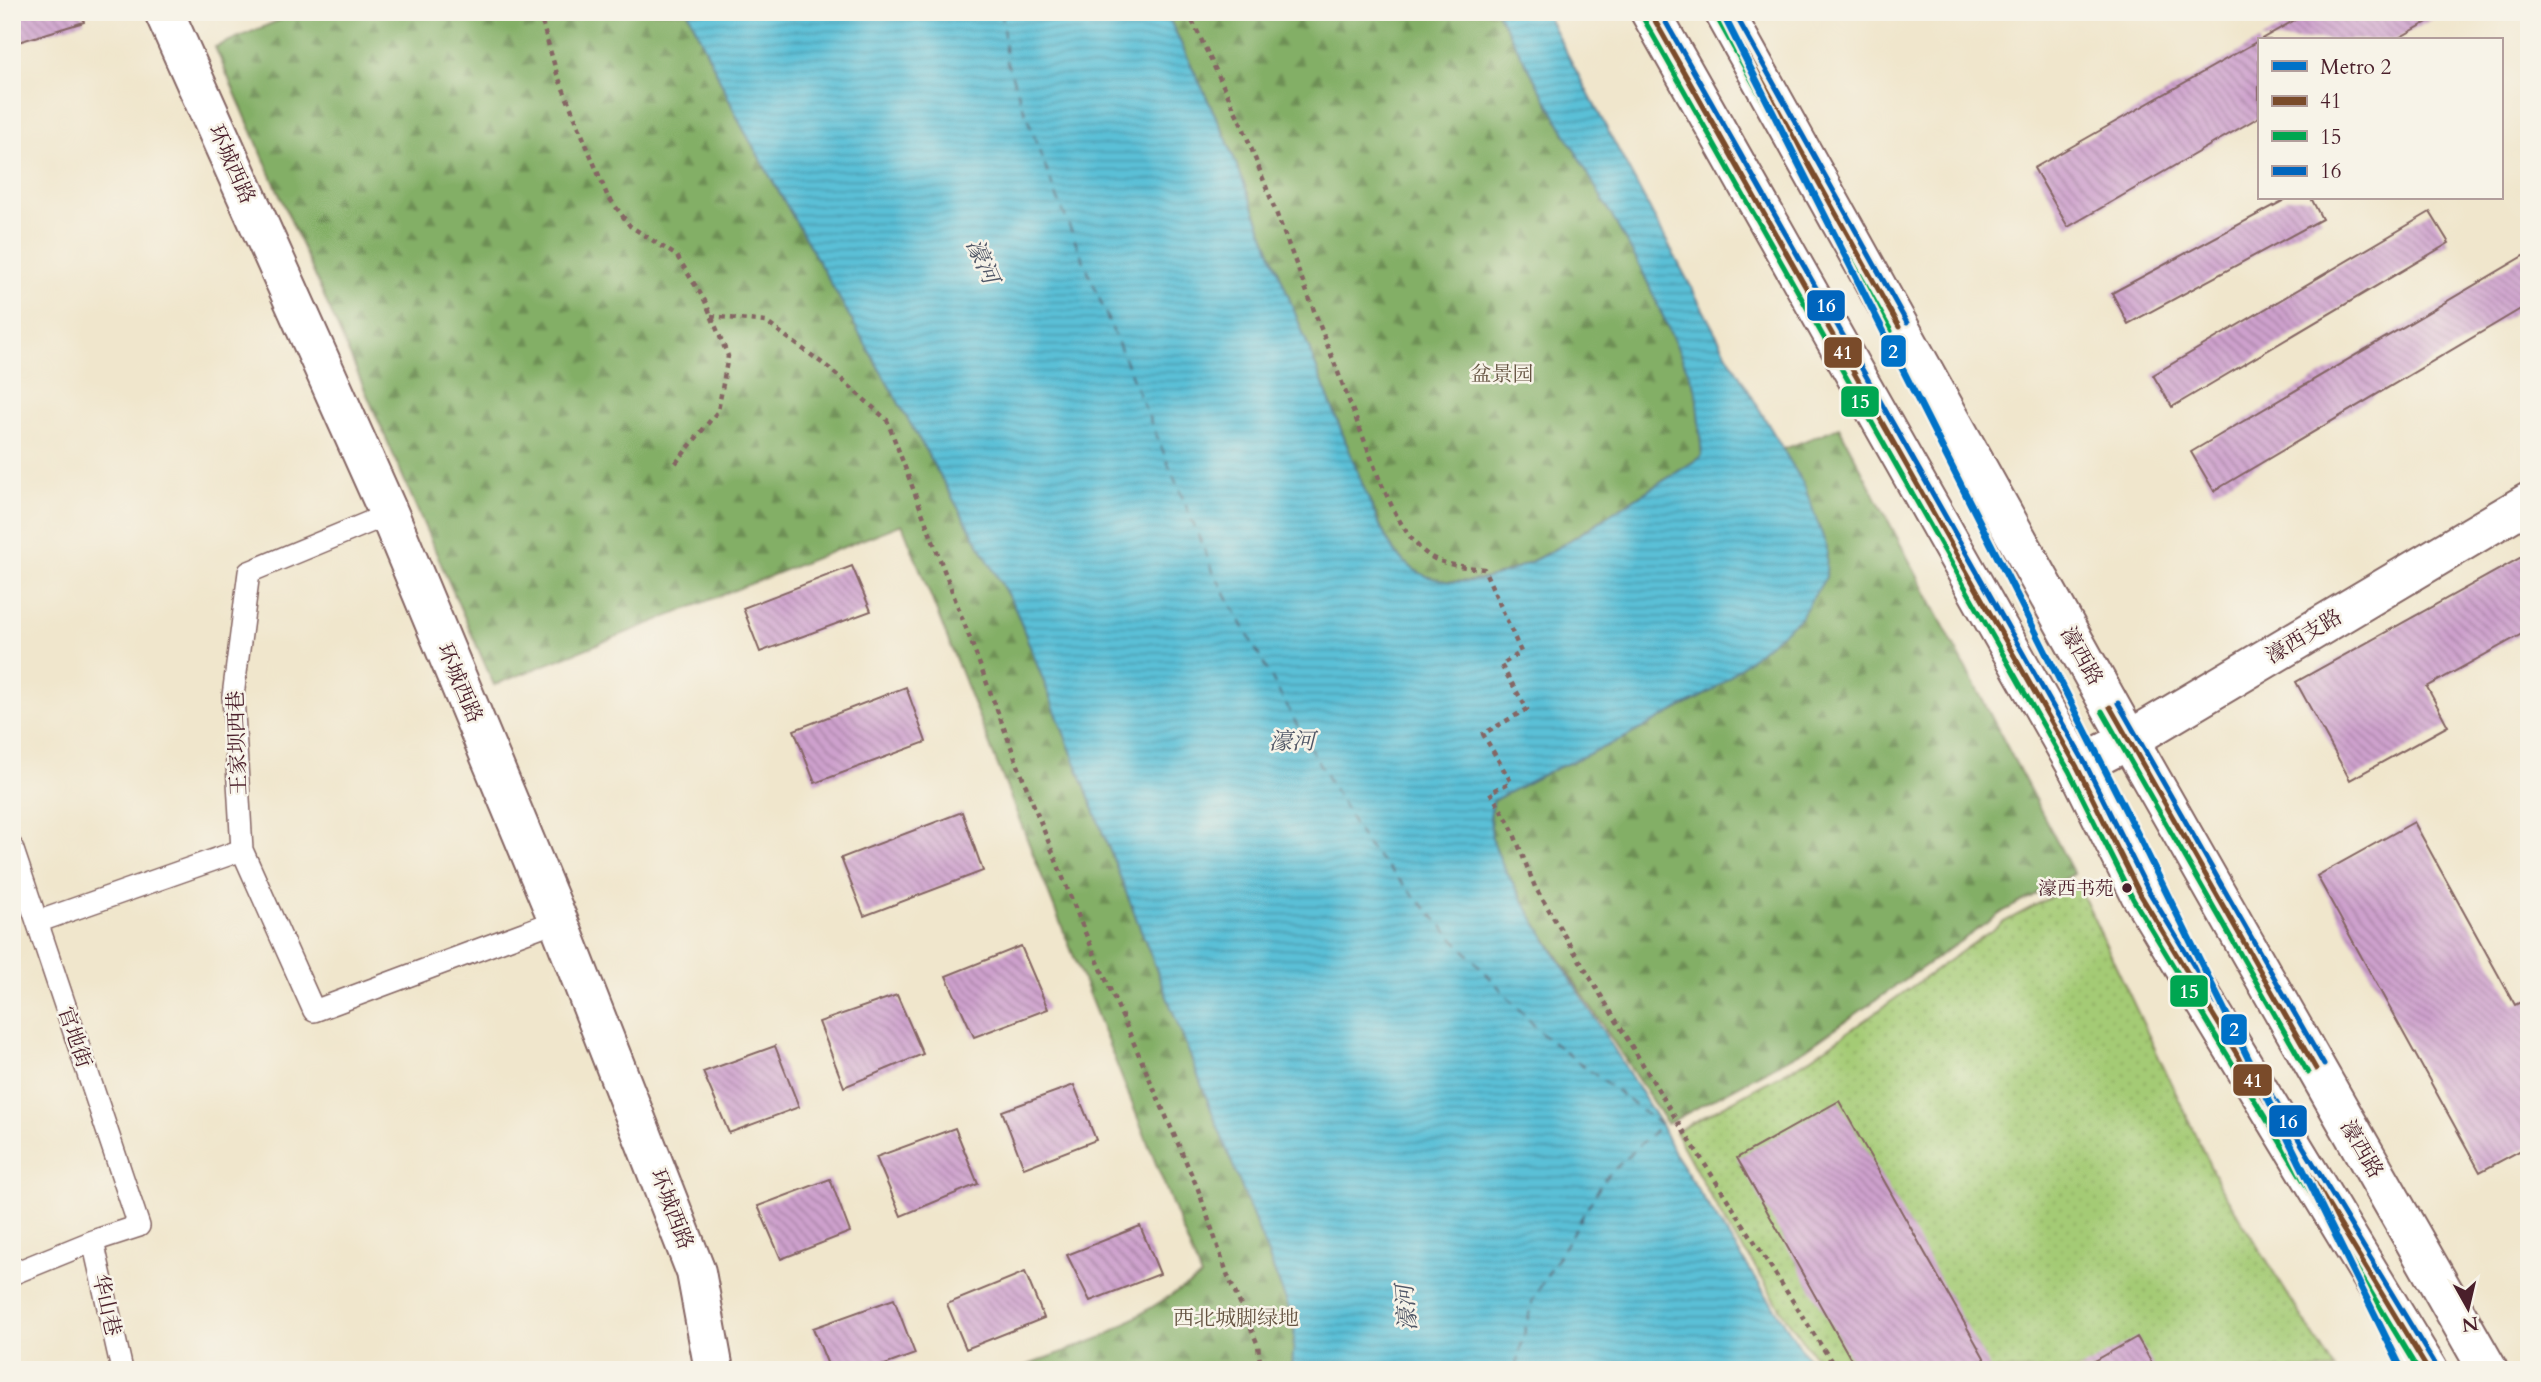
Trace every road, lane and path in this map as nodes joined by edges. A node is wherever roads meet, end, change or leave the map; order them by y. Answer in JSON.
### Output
{"nodes":[{"id":1,"x":163,"y":12,"type":"edge"},
{"id":2,"x":543,"y":12,"type":"edge"},
{"id":3,"x":1188,"y":12,"type":"edge"},
{"id":4,"x":1650,"y":12,"type":"edge"},
{"id":5,"x":1724,"y":12,"type":"edge"},
{"id":6,"x":711,"y":316,"type":"junction"},
{"id":7,"x":675,"y":464,"type":"dead end"},
{"id":8,"x":2529,"y":502,"type":"edge"},
{"id":9,"x":389,"y":514,"type":"junction"},
{"id":10,"x":2129,"y":740,"type":"junction"},
{"id":11,"x":2077,"y":767,"type":"junction"},
{"id":12,"x":12,"y":848,"type":"edge"},
{"id":13,"x":242,"y":850,"type":"junction"},
{"id":14,"x":558,"y":920,"type":"junction"},
{"id":15,"x":37,"y":922,"type":"junction"},
{"id":16,"x":93,"y":1241,"type":"junction"},
{"id":17,"x":12,"y":1274,"type":"edge"},
{"id":18,"x":122,"y":1370,"type":"edge"},
{"id":19,"x":714,"y":1370,"type":"edge"},
{"id":20,"x":1261,"y":1370,"type":"edge"},
{"id":21,"x":1837,"y":1370,"type":"edge"},
{"id":22,"x":2428,"y":1370,"type":"edge"},
{"id":23,"x":2488,"y":1370,"type":"edge"}],
"edges":[{"from":1,"to":9,"type":"main road","name":"环城西路"},
{"from":2,"to":6,"type":"path"},
{"from":3,"to":21,"type":"path"},
{"from":4,"to":11,"type":"main road"},
{"from":5,"to":10,"type":"main road","name":"濠西路"},
{"from":6,"to":7,"type":"path"},
{"from":6,"to":20,"type":"path"},
{"from":8,"to":10,"type":"main road","name":"濠西支路"},
{"from":9,"to":13,"type":"lane","name":"王家坝西巷"},
{"from":9,"to":14,"type":"main road","name":"环城西路"},
{"from":10,"to":11,"type":"main road","name":"濠西支路"},
{"from":10,"to":23,"type":"main road","name":"濠西路"},
{"from":11,"to":22,"type":"main road"},
{"from":12,"to":15,"type":"lane","name":"官地街"},
{"from":13,"to":14,"type":"lane"},
{"from":13,"to":15,"type":"lane"},
{"from":14,"to":19,"type":"main road","name":"环城西路"},
{"from":15,"to":16,"type":"lane","name":"官地街"},
{"from":16,"to":17,"type":"lane"},
{"from":16,"to":18,"type":"lane","name":"华山巷"}]}
